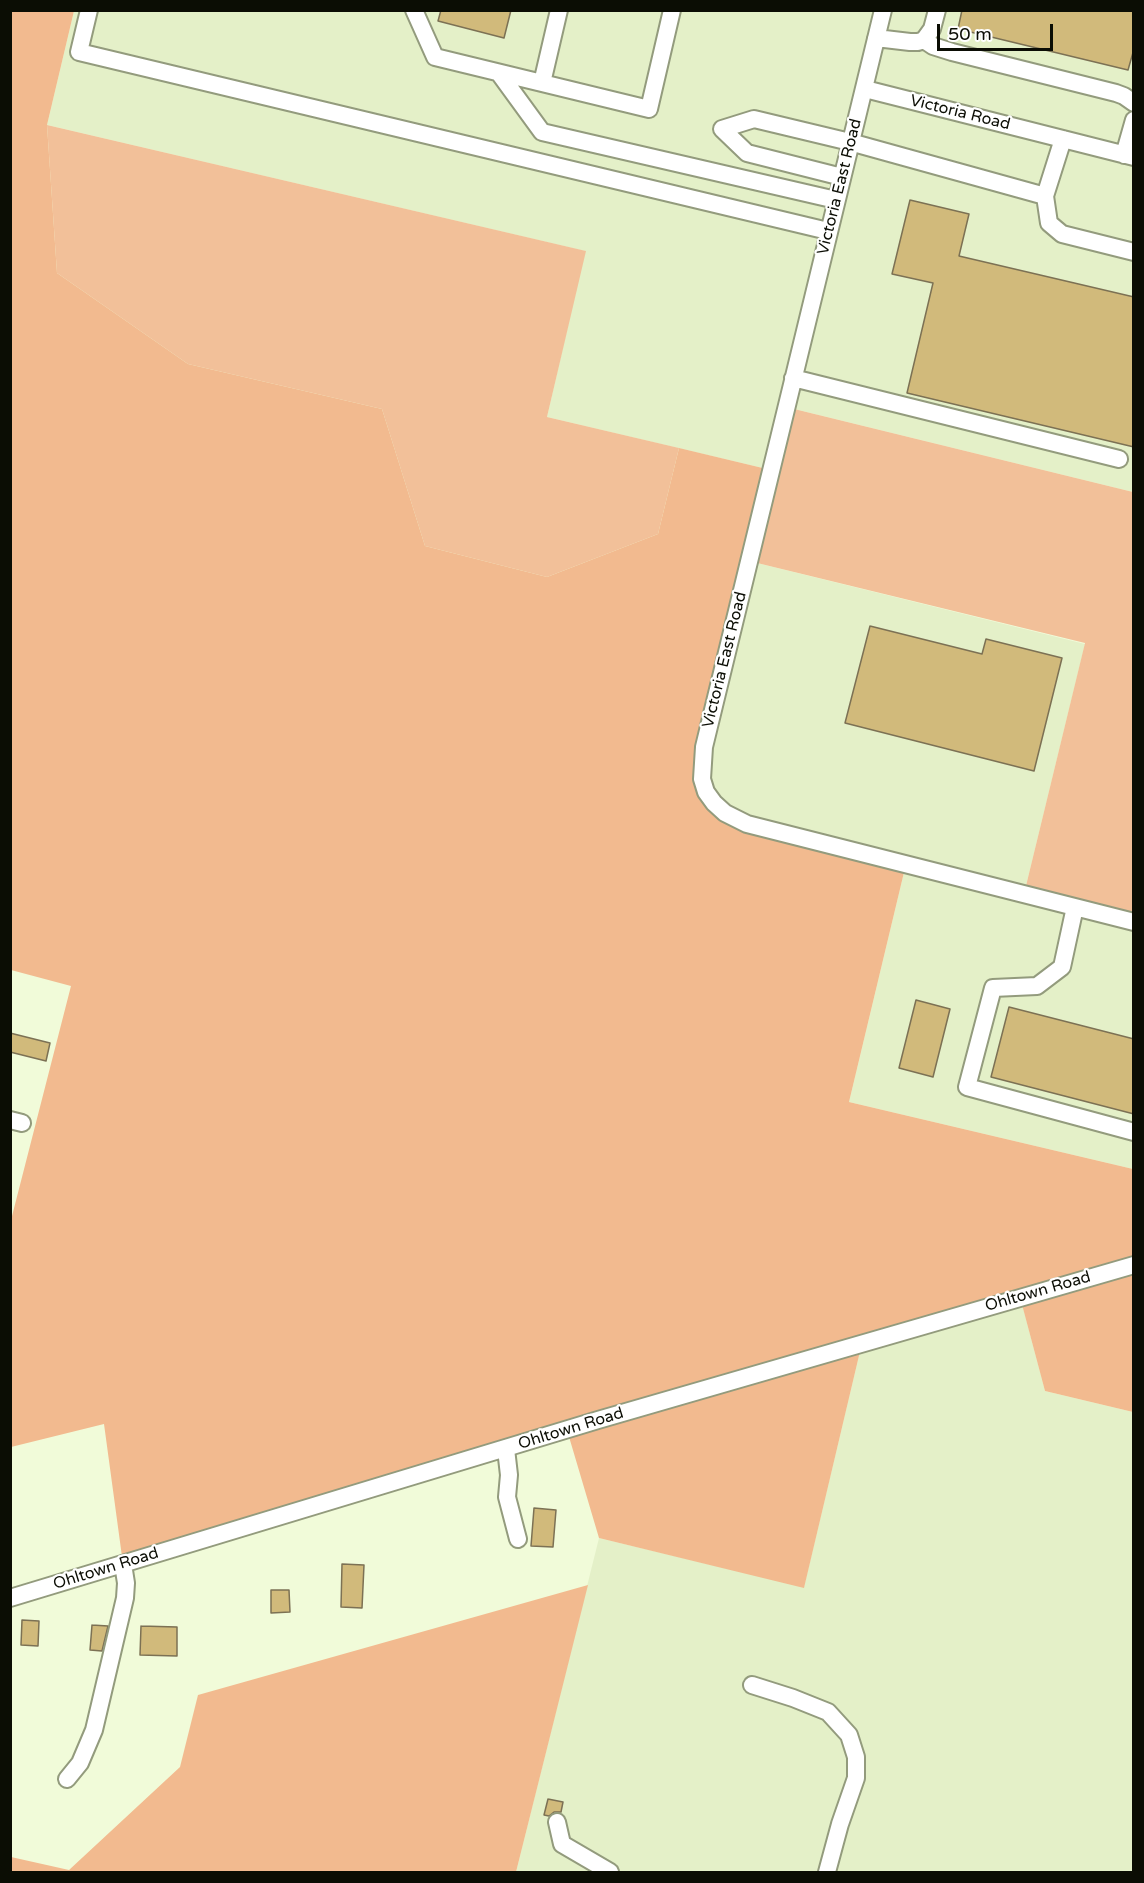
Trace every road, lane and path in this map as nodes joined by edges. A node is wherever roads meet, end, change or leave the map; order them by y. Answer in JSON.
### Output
{"nodes":[{"id":1,"x":89,"y":10,"type":"edge"},
{"id":2,"x":414,"y":10,"type":"edge"},
{"id":3,"x":559,"y":10,"type":"edge"},
{"id":4,"x":672,"y":10,"type":"edge"},
{"id":5,"x":882,"y":10,"type":"edge"},
{"id":6,"x":937,"y":10,"type":"edge"},
{"id":7,"x":876,"y":38,"type":"junction"},
{"id":8,"x":924,"y":39,"type":"junction"},
{"id":9,"x":499,"y":73,"type":"junction"},
{"id":10,"x":542,"y":83,"type":"junction"},
{"id":11,"x":865,"y":89,"type":"junction"},
{"id":12,"x":1134,"y":103,"type":"edge"},
{"id":13,"x":1134,"y":120,"type":"edge"},
{"id":14,"x":1063,"y":139,"type":"junction"},
{"id":15,"x":850,"y":142,"type":"junction"},
{"id":16,"x":1129,"y":156,"type":"edge"},
{"id":17,"x":842,"y":177,"type":"junction"},
{"id":18,"x":1045,"y":196,"type":"junction"},
{"id":19,"x":836,"y":200,"type":"junction"},
{"id":20,"x":828,"y":231,"type":"junction"},
{"id":21,"x":1134,"y":252,"type":"edge"},
{"id":22,"x":793,"y":378,"type":"junction"},
{"id":23,"x":1119,"y":459,"type":"dead end"},
{"id":24,"x":1075,"y":907,"type":"junction"},
{"id":25,"x":1134,"y":922,"type":"edge"},
{"id":26,"x":1134,"y":1132,"type":"edge"},
{"id":27,"x":1134,"y":1265,"type":"edge"},
{"id":28,"x":506,"y":1449,"type":"junction"},
{"id":29,"x":518,"y":1539,"type":"dead end"},
{"id":30,"x":123,"y":1564,"type":"junction"},
{"id":31,"x":10,"y":1598,"type":"edge"},
{"id":32,"x":752,"y":1685,"type":"dead end"},
{"id":33,"x":67,"y":1779,"type":"dead end"},
{"id":34,"x":557,"y":1822,"type":"dead end"},
{"id":35,"x":610,"y":1872,"type":"edge"},
{"id":36,"x":827,"y":1872,"type":"edge"}],
"edges":[{"from":1,"to":20,"type":"street"},
{"from":2,"to":9,"type":"street"},
{"from":3,"to":10,"type":"street"},
{"from":4,"to":10,"type":"street"},
{"from":5,"to":7,"type":"street"},
{"from":6,"to":8,"type":"street"},
{"from":7,"to":8,"type":"street"},
{"from":7,"to":11,"type":"street"},
{"from":8,"to":12,"type":"street"},
{"from":9,"to":10,"type":"street"},
{"from":9,"to":19,"type":"street"},
{"from":11,"to":14,"type":"street","name":"Victoria Road"},
{"from":11,"to":15,"type":"street","name":"Victoria East Road"},
{"from":13,"to":16,"type":"street"},
{"from":14,"to":16,"type":"street","name":"Victoria Road"},
{"from":14,"to":18,"type":"street"},
{"from":15,"to":17,"type":"street","name":"Victoria East Road"},
{"from":15,"to":17,"type":"street"},
{"from":15,"to":18,"type":"street"},
{"from":17,"to":19,"type":"street","name":"Victoria East Road"},
{"from":18,"to":21,"type":"street"},
{"from":19,"to":20,"type":"street","name":"Victoria East Road"},
{"from":20,"to":22,"type":"street","name":"Victoria East Road"},
{"from":22,"to":23,"type":"street"},
{"from":22,"to":24,"type":"street","name":"Victoria East Road"},
{"from":24,"to":25,"type":"street","name":"Victoria East Road"},
{"from":24,"to":26,"type":"street"},
{"from":27,"to":28,"type":"street","name":"Ohltown Road"},
{"from":28,"to":29,"type":"street"},
{"from":28,"to":30,"type":"street","name":"Ohltown Road"},
{"from":30,"to":31,"type":"street","name":"Ohltown Road"},
{"from":30,"to":33,"type":"street"},
{"from":32,"to":36,"type":"street"},
{"from":34,"to":35,"type":"street"}]}
